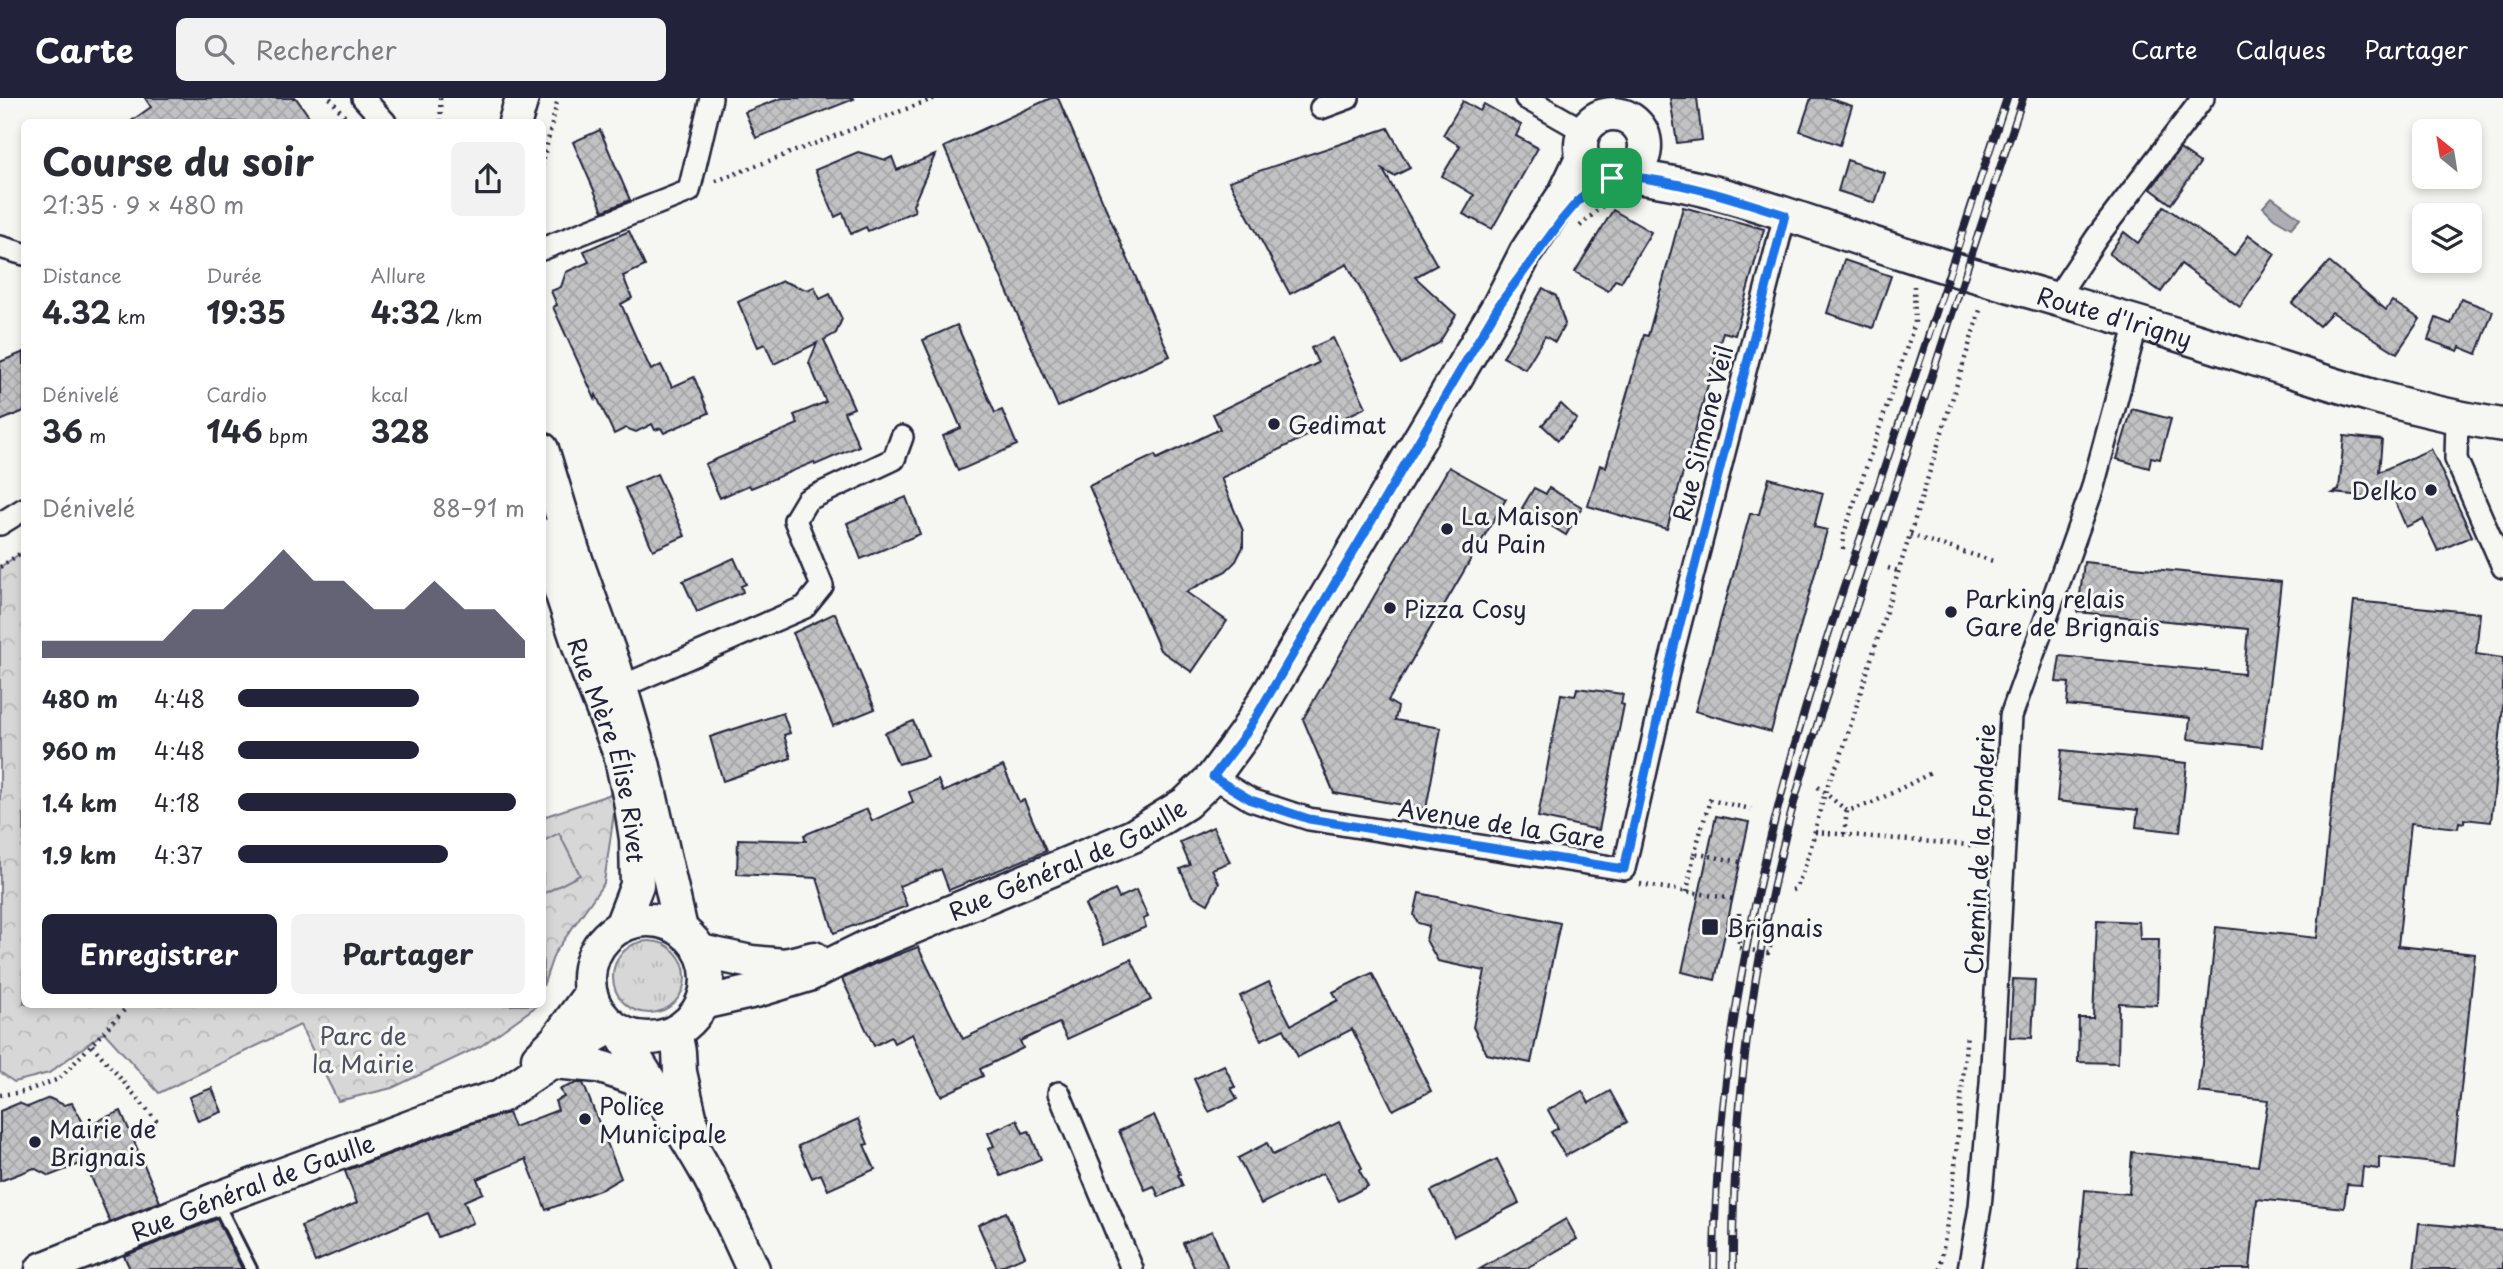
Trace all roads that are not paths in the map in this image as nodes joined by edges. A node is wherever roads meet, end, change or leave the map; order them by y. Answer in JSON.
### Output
{"nodes":[{"id":1,"x":363,"y":98,"type":"edge"},
{"id":2,"x":522,"y":98,"type":"edge"},
{"id":3,"x":542,"y":98,"type":"edge"},
{"id":4,"x":711,"y":98,"type":"edge"},
{"id":5,"x":1348,"y":98,"type":"edge"},
{"id":6,"x":1526,"y":98,"type":"edge"},
{"id":7,"x":2203,"y":98,"type":"edge"},
{"id":8,"x":1321,"y":108,"type":"dead end"},
{"id":9,"x":382,"y":119,"type":"edge"},
{"id":10,"x":516,"y":119,"type":"edge"},
{"id":11,"x":538,"y":119,"type":"edge"},
{"id":12,"x":1641,"y":119,"type":"edge"},
{"id":13,"x":1595,"y":125,"type":"edge"},
{"id":14,"x":1618,"y":177,"type":"junction"},
{"id":15,"x":1728,"y":196,"type":"junction"},
{"id":16,"x":1785,"y":215,"type":"junction"},
{"id":17,"x":546,"y":246,"type":"edge"},
{"id":18,"x":0,"y":247,"type":"edge"},
{"id":19,"x":21,"y":253,"type":"edge"},
{"id":20,"x":2055,"y":300,"type":"junction"},
{"id":21,"x":1499,"y":305,"type":"junction"},
{"id":22,"x":2137,"y":323,"type":"junction"},
{"id":23,"x":2457,"y":419,"type":"junction"},
{"id":24,"x":2503,"y":425,"type":"edge"},
{"id":25,"x":902,"y":437,"type":"dead end"},
{"id":26,"x":546,"y":462,"type":"edge"},
{"id":27,"x":21,"y":511,"type":"edge"},
{"id":28,"x":0,"y":524,"type":"edge"},
{"id":29,"x":546,"y":548,"type":"edge"},
{"id":30,"x":2503,"y":567,"type":"edge"},
{"id":31,"x":1670,"y":663,"type":"joint"},
{"id":32,"x":621,"y":687,"type":"junction"},
{"id":33,"x":1213,"y":777,"type":"junction"},
{"id":34,"x":621,"y":926,"type":"junction"},
{"id":35,"x":691,"y":940,"type":"junction"},
{"id":36,"x":866,"y":947,"type":"junction"},
{"id":37,"x":590,"y":994,"type":"junction"},
{"id":38,"x":702,"y":1003,"type":"junction"},
{"id":39,"x":616,"y":1029,"type":"junction"},
{"id":40,"x":675,"y":1032,"type":"junction"},
{"id":41,"x":553,"y":1062,"type":"junction"},
{"id":42,"x":650,"y":1084,"type":"junction"},
{"id":43,"x":1059,"y":1093,"type":"dead end"},
{"id":44,"x":464,"y":1107,"type":"junction"},
{"id":45,"x":705,"y":1168,"type":"junction"},
{"id":46,"x":216,"y":1199,"type":"junction"},
{"id":47,"x":78,"y":1263,"type":"edge"},
{"id":48,"x":42,"y":1269,"type":"edge"},
{"id":49,"x":251,"y":1269,"type":"edge"},
{"id":50,"x":753,"y":1269,"type":"edge"},
{"id":51,"x":1132,"y":1269,"type":"edge"},
{"id":52,"x":1969,"y":1269,"type":"edge"}],
"edges":[{"from":1,"to":9,"type":"street"},
{"from":2,"to":10,"type":"street"},
{"from":3,"to":11,"type":"street"},
{"from":4,"to":17,"type":"street"},
{"from":5,"to":8,"type":"street"},
{"from":6,"to":13,"type":"street"},
{"from":7,"to":20,"type":"street"},
{"from":12,"to":13,"type":"street"},
{"from":12,"to":14,"type":"street"},
{"from":12,"to":15,"type":"street","name":"Route d'Irigny"},
{"from":13,"to":14,"type":"street"},
{"from":13,"to":21,"type":"street","name":"Rue Général de Gaulle"},
{"from":14,"to":15,"type":"street","name":"Route d'Irigny"},
{"from":14,"to":21,"type":"street","name":"Rue Général de Gaulle"},
{"from":15,"to":16,"type":"street","name":"Route d'Irigny"},
{"from":16,"to":20,"type":"street","name":"Route d'Irigny"},
{"from":16,"to":31,"type":"street","name":"Rue Simone Veil"},
{"from":18,"to":19,"type":"street"},
{"from":20,"to":22,"type":"street","name":"Route d'Irigny"},
{"from":21,"to":33,"type":"street","name":"Rue Général de Gaulle"},
{"from":22,"to":23,"type":"street","name":"Route d'Irigny"},
{"from":22,"to":52,"type":"street","name":"Chemin de la Fonderie"},
{"from":23,"to":24,"type":"street","name":"Route d'Irigny"},
{"from":23,"to":30,"type":"street"},
{"from":25,"to":32,"type":"street","name":"Rue Mère Élise Rivet"},
{"from":26,"to":32,"type":"street","name":"Rue Mère Élise Rivet"},
{"from":27,"to":28,"type":"street"},
{"from":29,"to":34,"type":"street","name":"Rue Mère Élise Rivet"},
{"from":31,"to":33,"type":"street","name":"Avenue de la Gare"},
{"from":32,"to":35,"type":"street","name":"Rue Mère Élise Rivet"},
{"from":33,"to":36,"type":"street","name":"Rue Général de Gaulle"},
{"from":34,"to":35,"type":"street"},
{"from":34,"to":37,"type":"street"},
{"from":35,"to":36,"type":"street","name":"Rue Général de Gaulle"},
{"from":35,"to":38,"type":"street"},
{"from":36,"to":38,"type":"street","name":"Rue Général de Gaulle"},
{"from":37,"to":39,"type":"street"},
{"from":37,"to":44,"type":"street","name":"Rue Général de Gaulle"},
{"from":38,"to":40,"type":"street"},
{"from":39,"to":40,"type":"street"},
{"from":39,"to":41,"type":"street","name":"Rue Général de Gaulle"},
{"from":39,"to":42,"type":"street"},
{"from":40,"to":45,"type":"street"},
{"from":41,"to":42,"type":"street"},
{"from":41,"to":44,"type":"street","name":"Rue Général de Gaulle"},
{"from":42,"to":45,"type":"street"},
{"from":43,"to":51,"type":"street"},
{"from":44,"to":46,"type":"street","name":"Rue Général de Gaulle"},
{"from":45,"to":50,"type":"street"},
{"from":46,"to":47,"type":"street","name":"Rue Général de Gaulle"},
{"from":46,"to":49,"type":"lane"},
{"from":47,"to":48,"type":"street","name":"Rue Général de Gaulle"}]}
